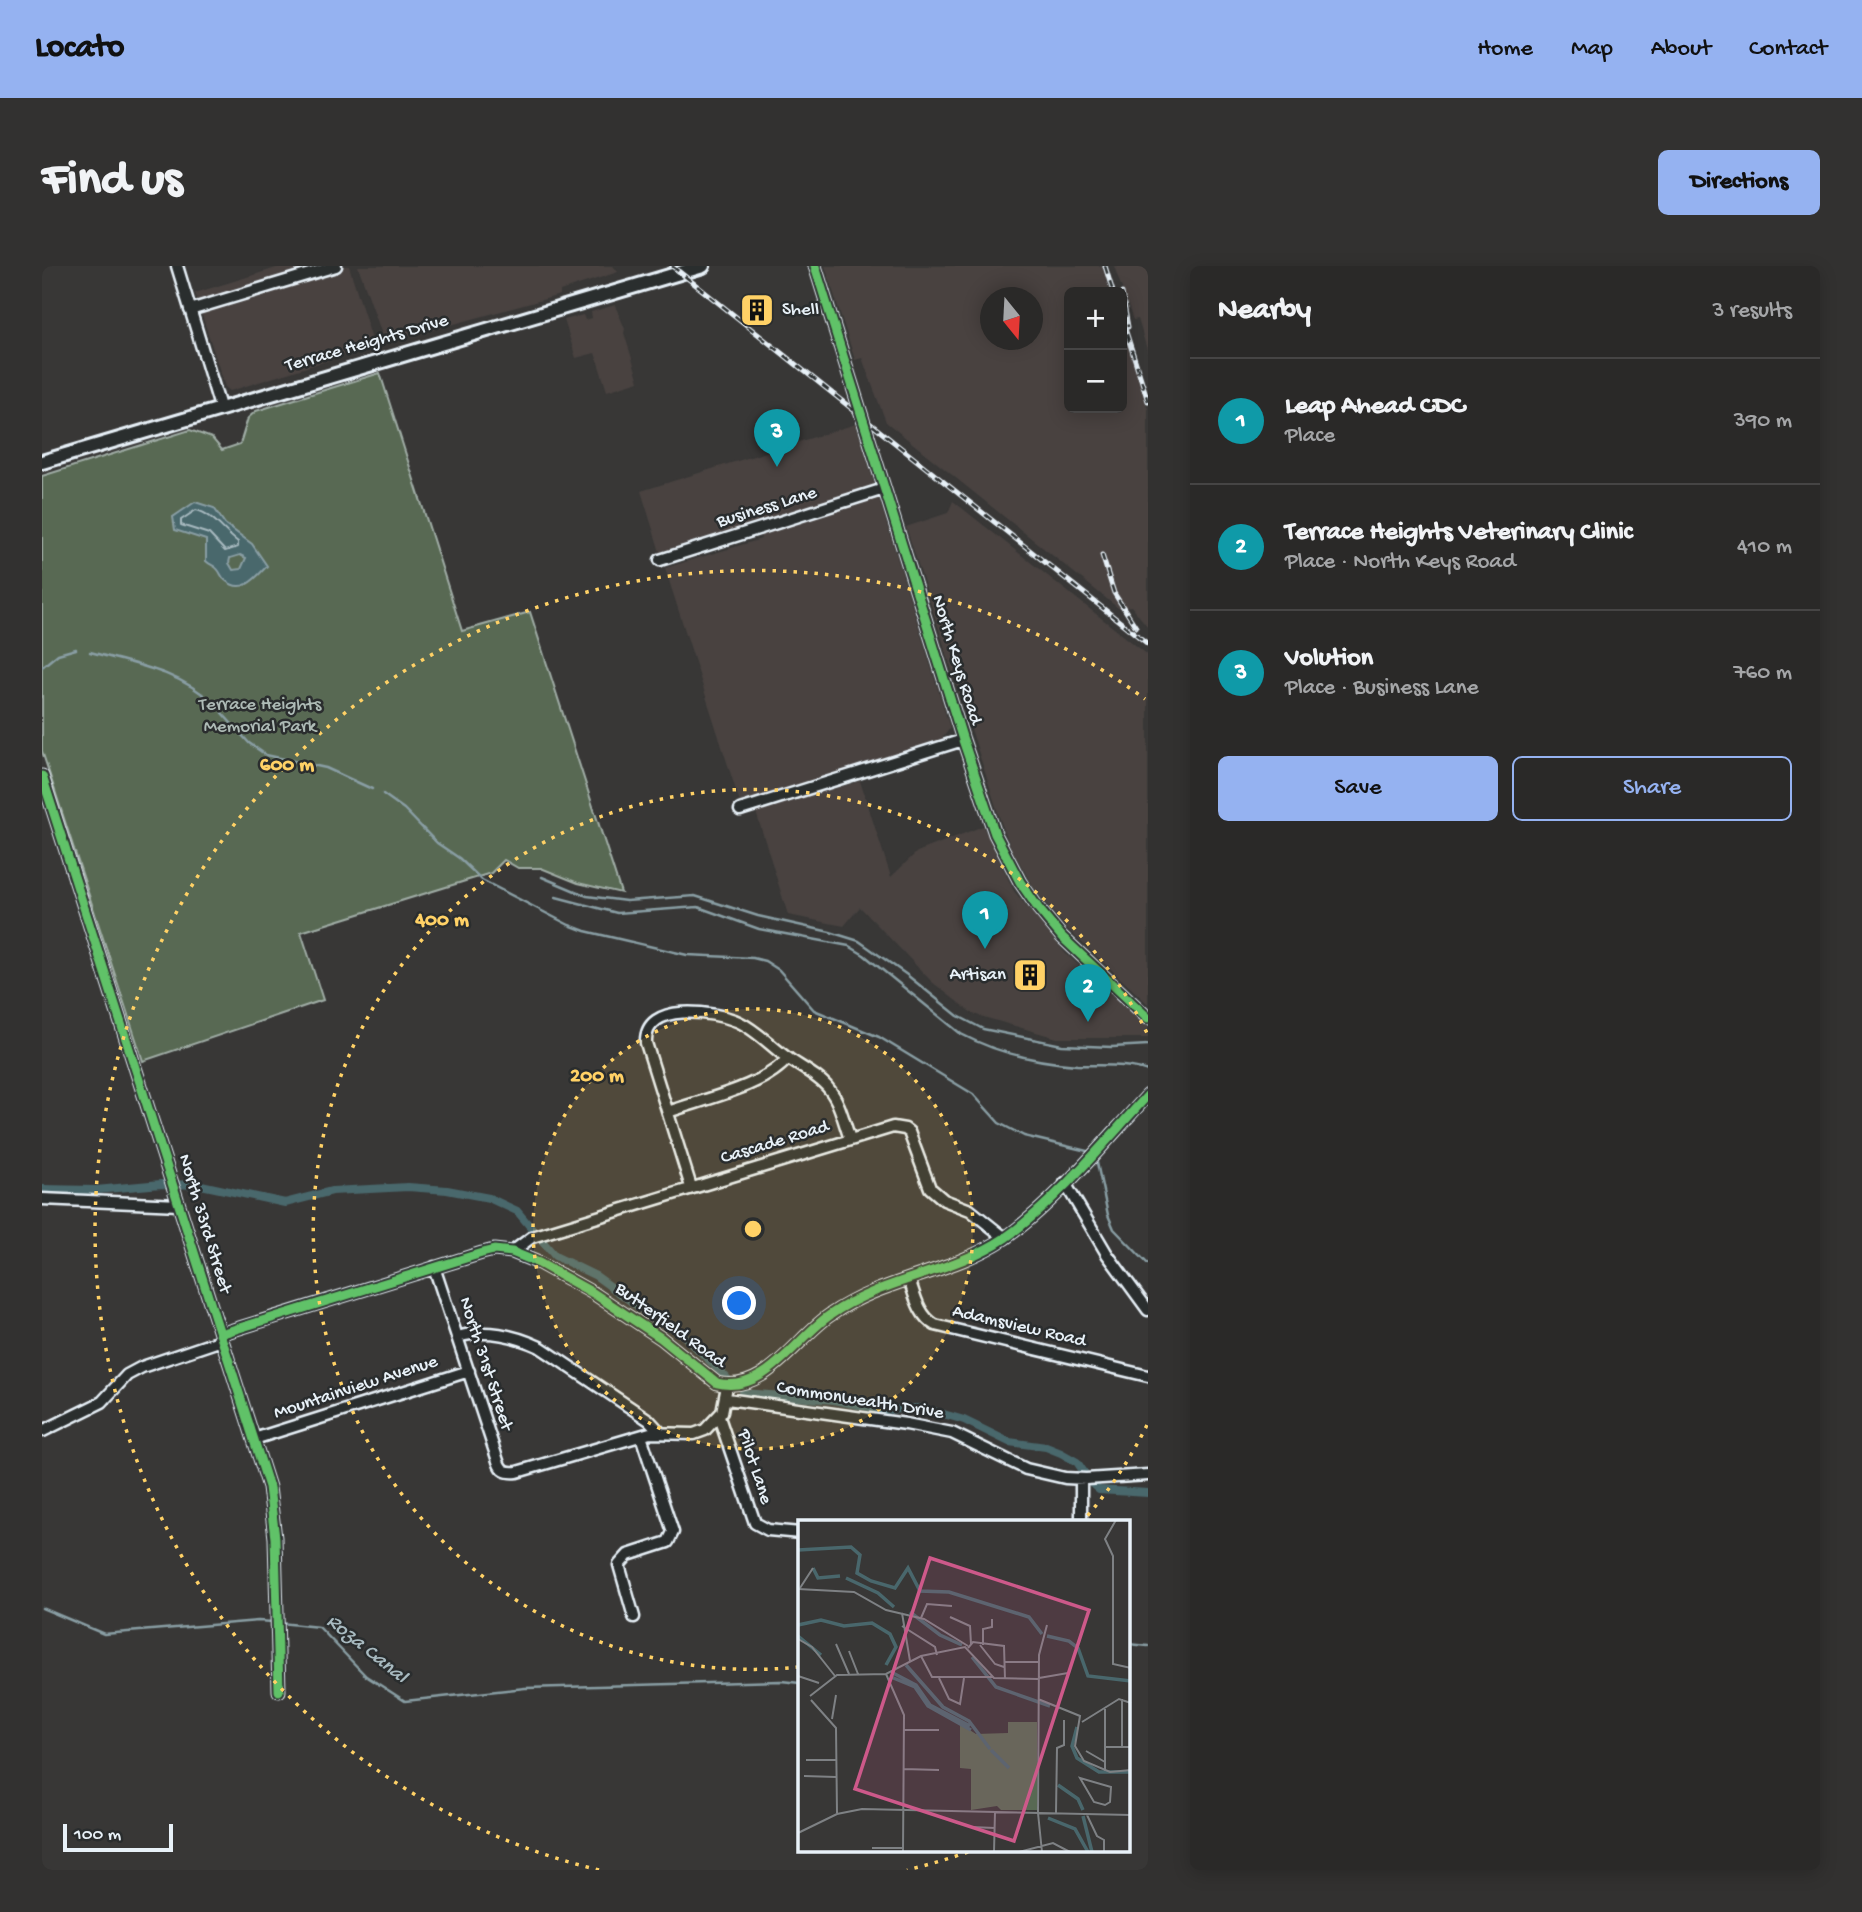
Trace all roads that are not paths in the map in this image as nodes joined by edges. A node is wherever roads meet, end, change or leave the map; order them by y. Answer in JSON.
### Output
{"nodes":[{"id":1,"x":177,"y":266,"type":"edge"},
{"id":2,"x":336,"y":266,"type":"edge"},
{"id":3,"x":703,"y":266,"type":"edge"},
{"id":4,"x":815,"y":266,"type":"edge"},
{"id":5,"x":190,"y":310,"type":"junction"},
{"id":6,"x":220,"y":407,"type":"junction"},
{"id":7,"x":42,"y":462,"type":"edge"},
{"id":8,"x":884,"y":489,"type":"junction"},
{"id":9,"x":660,"y":560,"type":"dead end"},
{"id":10,"x":963,"y":740,"type":"junction"},
{"id":11,"x":42,"y":776,"type":"edge"},
{"id":12,"x":740,"y":810,"type":"dead end"},
{"id":13,"x":1148,"y":1018,"type":"edge"},
{"id":14,"x":788,"y":1058,"type":"junction"},
{"id":15,"x":1148,"y":1095,"type":"edge"},
{"id":16,"x":668,"y":1112,"type":"junction"},
{"id":17,"x":850,"y":1139,"type":"junction"},
{"id":18,"x":1065,"y":1183,"type":"junction"},
{"id":19,"x":691,"y":1187,"type":"junction"},
{"id":20,"x":42,"y":1199,"type":"edge"},
{"id":21,"x":179,"y":1205,"type":"junction"},
{"id":22,"x":1005,"y":1238,"type":"junction"},
{"id":23,"x":512,"y":1252,"type":"junction"},
{"id":24,"x":434,"y":1267,"type":"junction"},
{"id":25,"x":909,"y":1279,"type":"junction"},
{"id":26,"x":1148,"y":1310,"type":"edge"},
{"id":27,"x":221,"y":1337,"type":"junction"},
{"id":28,"x":458,"y":1337,"type":"junction"},
{"id":29,"x":469,"y":1371,"type":"junction"},
{"id":30,"x":1148,"y":1376,"type":"edge"},
{"id":31,"x":727,"y":1386,"type":"junction"},
{"id":32,"x":727,"y":1399,"type":"junction"},
{"id":33,"x":719,"y":1417,"type":"junction"},
{"id":34,"x":43,"y":1431,"type":"edge"},
{"id":35,"x":660,"y":1432,"type":"junction"},
{"id":36,"x":641,"y":1436,"type":"junction"},
{"id":37,"x":254,"y":1439,"type":"junction"},
{"id":38,"x":1148,"y":1475,"type":"edge"},
{"id":39,"x":1087,"y":1479,"type":"junction"},
{"id":40,"x":1081,"y":1520,"type":"edge"},
{"id":41,"x":798,"y":1533,"type":"edge"},
{"id":42,"x":634,"y":1617,"type":"dead end"},
{"id":43,"x":279,"y":1691,"type":"dead end"}],
"edges":[{"from":1,"to":5,"type":"street"},
{"from":2,"to":5,"type":"street"},
{"from":3,"to":6,"type":"main road","name":"Terrace Heights Drive"},
{"from":4,"to":8,"type":"street","name":"North Keys Road"},
{"from":5,"to":6,"type":"street"},
{"from":6,"to":7,"type":"main road","name":"Terrace Heights Drive"},
{"from":8,"to":9,"type":"street","name":"Business Lane"},
{"from":8,"to":10,"type":"street","name":"North Keys Road"},
{"from":10,"to":12,"type":"street"},
{"from":10,"to":13,"type":"street","name":"North Keys Road"},
{"from":11,"to":21,"type":"street","name":"North 33rd Street"},
{"from":14,"to":16,"type":"street"},
{"from":14,"to":16,"type":"street"},
{"from":14,"to":17,"type":"street"},
{"from":15,"to":18,"type":"street","name":"Butterfield Road"},
{"from":16,"to":19,"type":"street"},
{"from":17,"to":19,"type":"street","name":"Cascade Road"},
{"from":17,"to":22,"type":"street","name":"Cascade Road"},
{"from":18,"to":22,"type":"street","name":"Butterfield Road"},
{"from":18,"to":26,"type":"street"},
{"from":19,"to":23,"type":"street","name":"Cascade Road"},
{"from":20,"to":21,"type":"street"},
{"from":21,"to":27,"type":"street","name":"North 33rd Street"},
{"from":22,"to":25,"type":"street","name":"Butterfield Road"},
{"from":23,"to":24,"type":"street","name":"Butterfield Road"},
{"from":23,"to":31,"type":"street","name":"Butterfield Road"},
{"from":24,"to":27,"type":"street","name":"Butterfield Road"},
{"from":24,"to":28,"type":"street","name":"North 31st Street"},
{"from":25,"to":30,"type":"street","name":"Adamsview Road"},
{"from":25,"to":31,"type":"street","name":"Butterfield Road"},
{"from":27,"to":34,"type":"street","name":"Butterfield Road"},
{"from":27,"to":37,"type":"street","name":"North 33rd Street"},
{"from":28,"to":29,"type":"street","name":"North 31st Street"},
{"from":28,"to":35,"type":"street","name":"Mountainview Avenue"},
{"from":29,"to":36,"type":"street","name":"North 31st Street"},
{"from":29,"to":37,"type":"street","name":"Mountainview Avenue"},
{"from":31,"to":32,"type":"street"},
{"from":32,"to":33,"type":"street"},
{"from":32,"to":39,"type":"street","name":"Commonwealth Drive"},
{"from":33,"to":35,"type":"street"},
{"from":33,"to":41,"type":"street","name":"Pilot Lane"},
{"from":35,"to":36,"type":"street"},
{"from":36,"to":42,"type":"street"},
{"from":37,"to":43,"type":"street","name":"North 33rd Street"},
{"from":38,"to":39,"type":"street","name":"Commonwealth Drive"},
{"from":39,"to":40,"type":"street"}]}
